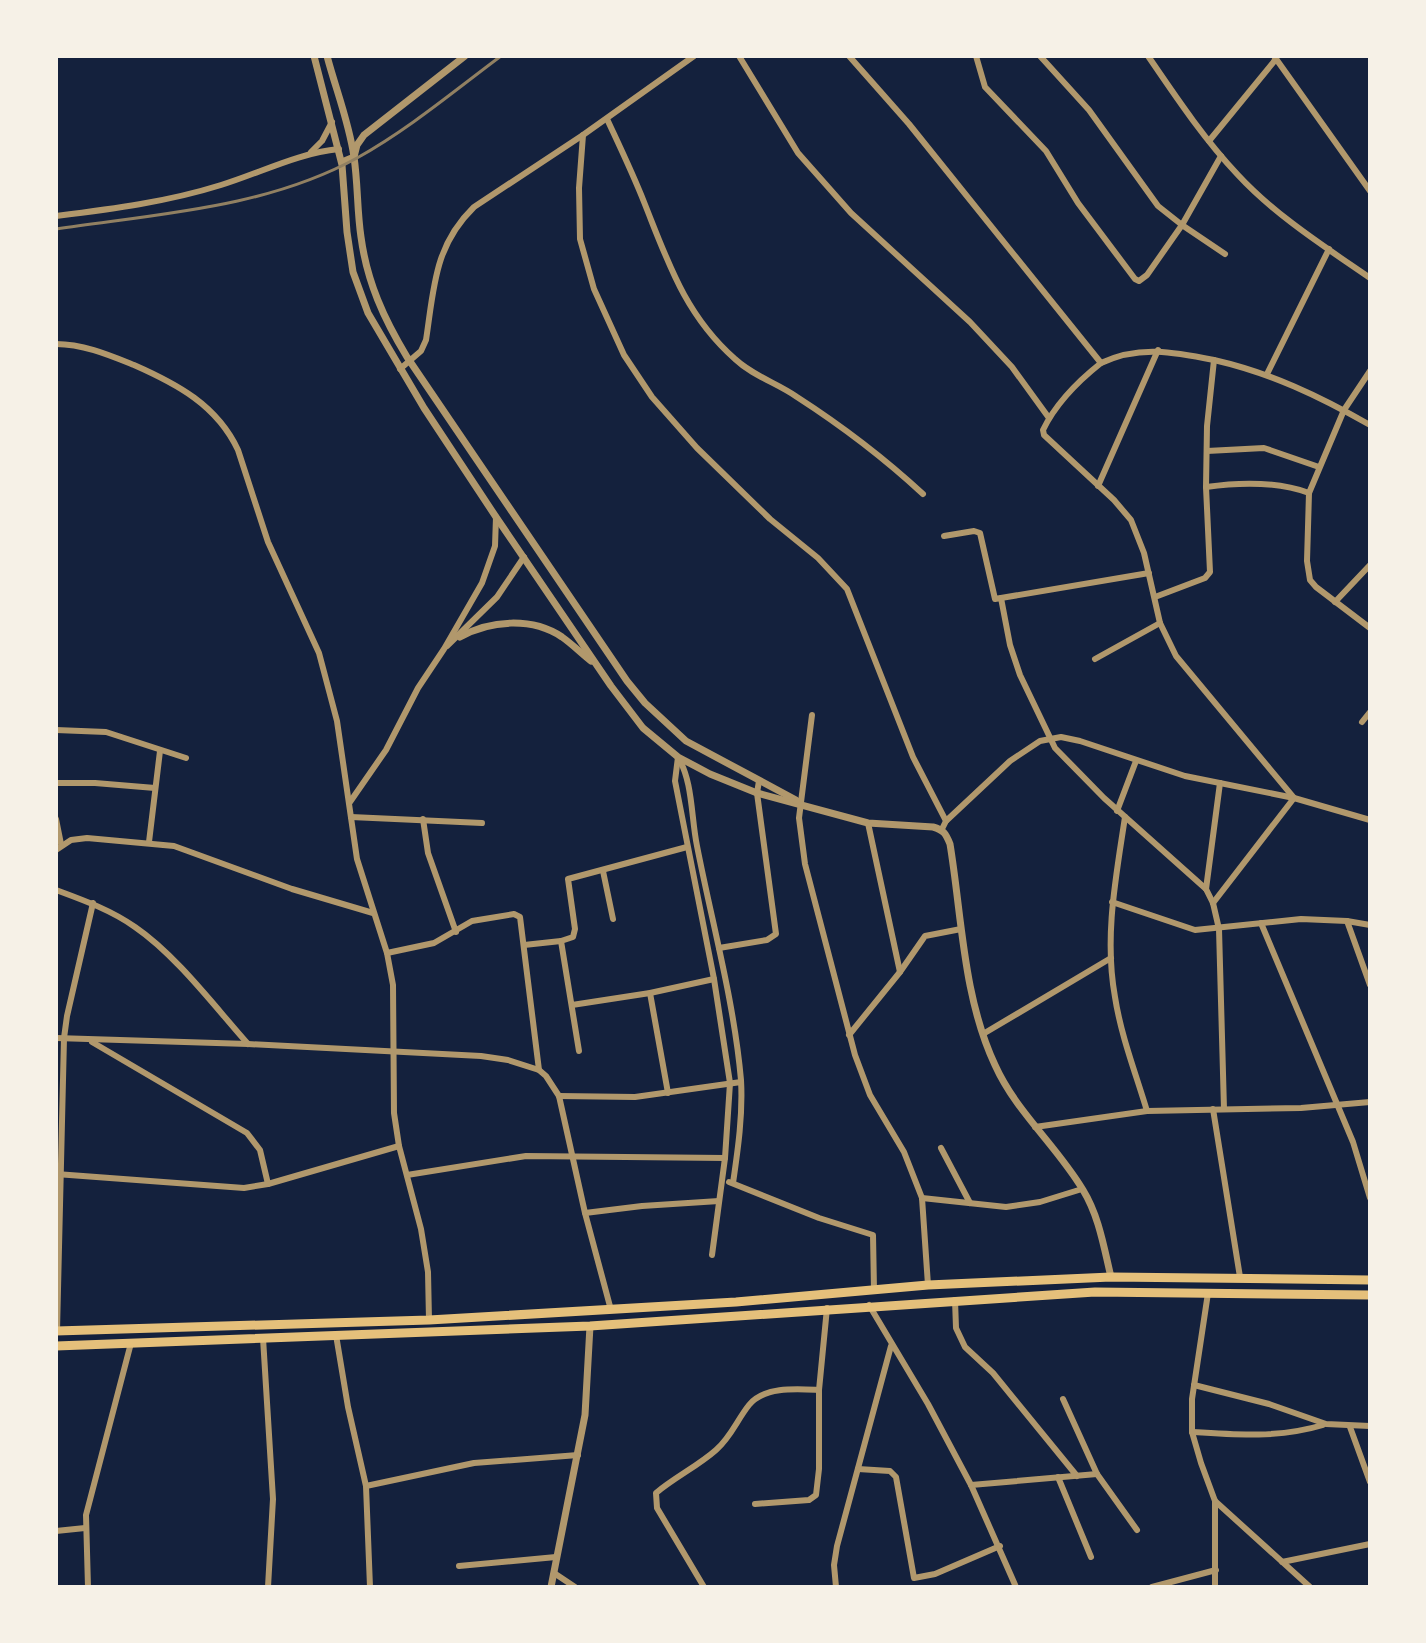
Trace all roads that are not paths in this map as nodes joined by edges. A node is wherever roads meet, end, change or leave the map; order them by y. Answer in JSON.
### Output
{"nodes":[{"id":1,"x":314,"y":56,"type":"edge"},
{"id":2,"x":327,"y":56,"type":"edge"},
{"id":3,"x":465,"y":56,"type":"edge"},
{"id":4,"x":694,"y":56,"type":"edge"},
{"id":5,"x":739,"y":56,"type":"edge"},
{"id":6,"x":849,"y":56,"type":"edge"},
{"id":7,"x":976,"y":56,"type":"edge"},
{"id":8,"x":1040,"y":56,"type":"edge"},
{"id":9,"x":1148,"y":56,"type":"edge"},
{"id":10,"x":1275,"y":58,"type":"edge"},
{"id":11,"x":607,"y":119,"type":"junction"},
{"id":12,"x":332,"y":122,"type":"junction"},
{"id":13,"x":349,"y":127,"type":"junction"},
{"id":14,"x":369,"y":131,"type":"junction"},
{"id":15,"x":583,"y":135,"type":"junction"},
{"id":16,"x":1209,"y":141,"type":"junction"},
{"id":17,"x":339,"y":149,"type":"junction"},
{"id":18,"x":311,"y":152,"type":"junction"},
{"id":19,"x":1221,"y":156,"type":"junction"},
{"id":20,"x":354,"y":157,"type":"junction"},
{"id":21,"x":342,"y":162,"type":"junction"},
{"id":22,"x":1370,"y":191,"type":"edge"},
{"id":23,"x":56,"y":216,"type":"edge"},
{"id":24,"x":1182,"y":225,"type":"junction"},
{"id":25,"x":1329,"y":249,"type":"junction"},
{"id":26,"x":1225,"y":254,"type":"dead end"},
{"id":27,"x":1370,"y":278,"type":"edge"},
{"id":28,"x":56,"y":344,"type":"edge"},
{"id":29,"x":1158,"y":350,"type":"junction"},
{"id":30,"x":1214,"y":360,"type":"junction"},
{"id":31,"x":410,"y":361,"type":"junction"},
{"id":32,"x":1101,"y":363,"type":"junction"},
{"id":33,"x":400,"y":369,"type":"junction"},
{"id":34,"x":1370,"y":371,"type":"edge"},
{"id":35,"x":1267,"y":374,"type":"junction"},
{"id":36,"x":1344,"y":410,"type":"junction"},
{"id":37,"x":1049,"y":418,"type":"junction"},
{"id":38,"x":1370,"y":425,"type":"edge"},
{"id":39,"x":1207,"y":451,"type":"junction"},
{"id":40,"x":1319,"y":467,"type":"junction"},
{"id":41,"x":1098,"y":486,"type":"junction"},
{"id":42,"x":1206,"y":487,"type":"junction"},
{"id":43,"x":1309,"y":493,"type":"junction"},
{"id":44,"x":923,"y":494,"type":"dead end"},
{"id":45,"x":496,"y":517,"type":"junction"},
{"id":46,"x":944,"y":536,"type":"dead end"},
{"id":47,"x":532,"y":543,"type":"junction"},
{"id":48,"x":524,"y":557,"type":"junction"},
{"id":49,"x":1370,"y":565,"type":"edge"},
{"id":50,"x":1149,"y":573,"type":"junction"},
{"id":51,"x":1155,"y":597,"type":"junction"},
{"id":52,"x":1001,"y":598,"type":"junction"},
{"id":53,"x":1335,"y":602,"type":"junction"},
{"id":54,"x":1160,"y":623,"type":"junction"},
{"id":55,"x":1370,"y":628,"type":"edge"},
{"id":56,"x":460,"y":637,"type":"junction"},
{"id":57,"x":444,"y":649,"type":"junction"},
{"id":58,"x":1095,"y":659,"type":"dead end"},
{"id":59,"x":598,"y":667,"type":"junction"},
{"id":60,"x":1370,"y":712,"type":"edge"},
{"id":61,"x":812,"y":715,"type":"dead end"},
{"id":62,"x":1362,"y":722,"type":"dead end"},
{"id":63,"x":56,"y":730,"type":"edge"},
{"id":64,"x":1049,"y":738,"type":"junction"},
{"id":65,"x":686,"y":741,"type":"junction"},
{"id":66,"x":160,"y":751,"type":"junction"},
{"id":67,"x":678,"y":757,"type":"junction"},
{"id":68,"x":186,"y":758,"type":"dead end"},
{"id":69,"x":1136,"y":761,"type":"junction"},
{"id":70,"x":759,"y":781,"type":"junction"},
{"id":71,"x":56,"y":783,"type":"edge"},
{"id":72,"x":1220,"y":783,"type":"junction"},
{"id":73,"x":155,"y":788,"type":"junction"},
{"id":74,"x":757,"y":793,"type":"junction"},
{"id":75,"x":1294,"y":798,"type":"junction"},
{"id":76,"x":350,"y":802,"type":"junction"},
{"id":77,"x":800,"y":804,"type":"junction"},
{"id":78,"x":1117,"y":811,"type":"junction"},
{"id":79,"x":351,"y":817,"type":"junction"},
{"id":80,"x":1125,"y":817,"type":"junction"},
{"id":81,"x":56,"y":819,"type":"edge"},
{"id":82,"x":423,"y":819,"type":"junction"},
{"id":83,"x":1370,"y":820,"type":"edge"},
{"id":84,"x":482,"y":823,"type":"dead end"},
{"id":85,"x":868,"y":823,"type":"junction"},
{"id":86,"x":944,"y":825,"type":"junction"},
{"id":87,"x":149,"y":842,"type":"junction"},
{"id":88,"x":59,"y":847,"type":"edge"},
{"id":89,"x":687,"y":847,"type":"junction"},
{"id":90,"x":603,"y":871,"type":"junction"},
{"id":91,"x":1206,"y":889,"type":"junction"},
{"id":92,"x":56,"y":890,"type":"edge"},
{"id":93,"x":1112,"y":902,"type":"junction"},
{"id":94,"x":93,"y":903,"type":"junction"},
{"id":95,"x":1213,"y":903,"type":"junction"},
{"id":96,"x":373,"y":913,"type":"junction"},
{"id":97,"x":613,"y":919,"type":"dead end"},
{"id":98,"x":1347,"y":921,"type":"junction"},
{"id":99,"x":1261,"y":923,"type":"junction"},
{"id":100,"x":1370,"y":925,"type":"edge"},
{"id":101,"x":961,"y":929,"type":"junction"},
{"id":102,"x":1219,"y":929,"type":"junction"},
{"id":103,"x":456,"y":932,"type":"junction"},
{"id":104,"x":561,"y":941,"type":"junction"},
{"id":105,"x":524,"y":945,"type":"junction"},
{"id":106,"x":719,"y":948,"type":"junction"},
{"id":107,"x":387,"y":953,"type":"junction"},
{"id":108,"x":1111,"y":958,"type":"junction"},
{"id":109,"x":900,"y":972,"type":"junction"},
{"id":110,"x":714,"y":979,"type":"junction"},
{"id":111,"x":1370,"y":985,"type":"edge"},
{"id":112,"x":650,"y":993,"type":"junction"},
{"id":113,"x":572,"y":1005,"type":"junction"},
{"id":114,"x":983,"y":1034,"type":"junction"},
{"id":115,"x":849,"y":1035,"type":"junction"},
{"id":116,"x":60,"y":1038,"type":"edge"},
{"id":117,"x":88,"y":1040,"type":"junction"},
{"id":118,"x":248,"y":1044,"type":"junction"},
{"id":119,"x":579,"y":1051,"type":"dead end"},
{"id":120,"x":394,"y":1053,"type":"junction"},
{"id":121,"x":539,"y":1070,"type":"junction"},
{"id":122,"x":741,"y":1082,"type":"junction"},
{"id":123,"x":730,"y":1083,"type":"junction"},
{"id":124,"x":668,"y":1093,"type":"junction"},
{"id":125,"x":559,"y":1096,"type":"junction"},
{"id":126,"x":1370,"y":1102,"type":"edge"},
{"id":127,"x":1338,"y":1106,"type":"junction"},
{"id":128,"x":1213,"y":1109,"type":"junction"},
{"id":129,"x":1224,"y":1109,"type":"junction"},
{"id":130,"x":1147,"y":1111,"type":"junction"},
{"id":131,"x":1035,"y":1127,"type":"junction"},
{"id":132,"x":399,"y":1146,"type":"junction"},
{"id":133,"x":941,"y":1148,"type":"dead end"},
{"id":134,"x":571,"y":1156,"type":"junction"},
{"id":135,"x":725,"y":1158,"type":"junction"},
{"id":136,"x":59,"y":1174,"type":"edge"},
{"id":137,"x":407,"y":1175,"type":"junction"},
{"id":138,"x":722,"y":1179,"type":"junction"},
{"id":139,"x":733,"y":1183,"type":"junction"},
{"id":140,"x":268,"y":1184,"type":"junction"},
{"id":141,"x":1082,"y":1189,"type":"junction"},
{"id":142,"x":922,"y":1198,"type":"junction"},
{"id":143,"x":1370,"y":1198,"type":"edge"},
{"id":144,"x":719,"y":1201,"type":"junction"},
{"id":145,"x":970,"y":1203,"type":"junction"},
{"id":146,"x":585,"y":1213,"type":"junction"},
{"id":147,"x":712,"y":1255,"type":"dead end"},
{"id":148,"x":1111,"y":1277,"type":"junction"},
{"id":149,"x":1240,"y":1277,"type":"junction"},
{"id":150,"x":1370,"y":1280,"type":"edge"},
{"id":151,"x":928,"y":1285,"type":"junction"},
{"id":152,"x":874,"y":1290,"type":"junction"},
{"id":153,"x":1208,"y":1293,"type":"junction"},
{"id":154,"x":1370,"y":1295,"type":"edge"},
{"id":155,"x":955,"y":1300,"type":"junction"},
{"id":156,"x":869,"y":1305,"type":"junction"},
{"id":157,"x":827,"y":1308,"type":"junction"},
{"id":158,"x":611,"y":1310,"type":"junction"},
{"id":159,"x":429,"y":1320,"type":"junction"},
{"id":160,"x":590,"y":1326,"type":"junction"},
{"id":161,"x":198,"y":1328,"type":"junction"},
{"id":162,"x":160,"y":1329,"type":"junction"},
{"id":163,"x":56,"y":1331,"type":"edge"},
{"id":164,"x":336,"y":1335,"type":"junction"},
{"id":165,"x":263,"y":1338,"type":"junction"},
{"id":166,"x":199,"y":1341,"type":"junction"},
{"id":167,"x":160,"y":1342,"type":"junction"},
{"id":168,"x":131,"y":1343,"type":"junction"},
{"id":169,"x":56,"y":1346,"type":"edge"},
{"id":170,"x":891,"y":1346,"type":"junction"},
{"id":171,"x":1194,"y":1385,"type":"junction"},
{"id":172,"x":819,"y":1390,"type":"junction"},
{"id":173,"x":1063,"y":1399,"type":"dead end"},
{"id":174,"x":1326,"y":1424,"type":"junction"},
{"id":175,"x":1370,"y":1426,"type":"edge"},
{"id":176,"x":1350,"y":1427,"type":"junction"},
{"id":177,"x":1192,"y":1432,"type":"junction"},
{"id":178,"x":578,"y":1455,"type":"junction"},
{"id":179,"x":858,"y":1469,"type":"junction"},
{"id":180,"x":1097,"y":1474,"type":"junction"},
{"id":181,"x":1077,"y":1476,"type":"junction"},
{"id":182,"x":1058,"y":1477,"type":"junction"},
{"id":183,"x":1370,"y":1482,"type":"edge"},
{"id":184,"x":971,"y":1485,"type":"junction"},
{"id":185,"x":366,"y":1486,"type":"junction"},
{"id":186,"x":1215,"y":1501,"type":"junction"},
{"id":187,"x":755,"y":1504,"type":"dead end"},
{"id":188,"x":85,"y":1528,"type":"junction"},
{"id":189,"x":1137,"y":1530,"type":"dead end"},
{"id":190,"x":56,"y":1531,"type":"edge"},
{"id":191,"x":1370,"y":1544,"type":"edge"},
{"id":192,"x":1000,"y":1546,"type":"junction"},
{"id":193,"x":556,"y":1557,"type":"junction"},
{"id":194,"x":1091,"y":1557,"type":"dead end"},
{"id":195,"x":1282,"y":1562,"type":"junction"},
{"id":196,"x":459,"y":1566,"type":"dead end"},
{"id":197,"x":1216,"y":1570,"type":"junction"},
{"id":198,"x":554,"y":1573,"type":"junction"},
{"id":199,"x":88,"y":1587,"type":"edge"},
{"id":200,"x":268,"y":1587,"type":"edge"},
{"id":201,"x":370,"y":1587,"type":"edge"},
{"id":202,"x":551,"y":1587,"type":"edge"},
{"id":203,"x":575,"y":1587,"type":"edge"},
{"id":204,"x":704,"y":1587,"type":"edge"},
{"id":205,"x":836,"y":1587,"type":"edge"},
{"id":206,"x":1016,"y":1587,"type":"edge"},
{"id":207,"x":1152,"y":1587,"type":"edge"},
{"id":208,"x":1215,"y":1587,"type":"edge"},
{"id":209,"x":1310,"y":1587,"type":"edge"}],
"edges":[{"from":1,"to":12,"type":"street"},
{"from":2,"to":13,"type":"street"},
{"from":3,"to":14,"type":"street"},
{"from":4,"to":11,"type":"street"},
{"from":5,"to":37,"type":"street"},
{"from":6,"to":32,"type":"street"},
{"from":7,"to":24,"type":"street"},
{"from":8,"to":24,"type":"street"},
{"from":9,"to":16,"type":"street"},
{"from":10,"to":16,"type":"street"},
{"from":10,"to":22,"type":"street"},
{"from":11,"to":15,"type":"street"},
{"from":11,"to":44,"type":"street"},
{"from":12,"to":17,"type":"street"},
{"from":12,"to":18,"type":"street"},
{"from":13,"to":14,"type":"street"},
{"from":13,"to":20,"type":"street"},
{"from":14,"to":20,"type":"street"},
{"from":15,"to":31,"type":"street"},
{"from":15,"to":86,"type":"street"},
{"from":16,"to":19,"type":"street"},
{"from":17,"to":18,"type":"street"},
{"from":17,"to":21,"type":"street"},
{"from":18,"to":23,"type":"street"},
{"from":19,"to":24,"type":"street"},
{"from":19,"to":25,"type":"street"},
{"from":20,"to":21,"type":"street"},
{"from":20,"to":31,"type":"street"},
{"from":21,"to":33,"type":"street"},
{"from":24,"to":26,"type":"street"},
{"from":25,"to":27,"type":"street"},
{"from":25,"to":35,"type":"street"},
{"from":28,"to":76,"type":"street"},
{"from":29,"to":30,"type":"street"},
{"from":29,"to":32,"type":"street"},
{"from":29,"to":41,"type":"street"},
{"from":30,"to":35,"type":"street"},
{"from":30,"to":39,"type":"street"},
{"from":31,"to":33,"type":"street"},
{"from":31,"to":47,"type":"street"},
{"from":32,"to":37,"type":"street"},
{"from":33,"to":45,"type":"street"},
{"from":34,"to":36,"type":"street"},
{"from":35,"to":36,"type":"street"},
{"from":36,"to":38,"type":"street"},
{"from":36,"to":40,"type":"street"},
{"from":37,"to":41,"type":"street"},
{"from":39,"to":40,"type":"street"},
{"from":39,"to":42,"type":"street"},
{"from":40,"to":43,"type":"street"},
{"from":41,"to":50,"type":"street"},
{"from":42,"to":43,"type":"street"},
{"from":42,"to":51,"type":"street"},
{"from":43,"to":53,"type":"street"},
{"from":45,"to":48,"type":"street"},
{"from":45,"to":57,"type":"street"},
{"from":46,"to":52,"type":"street"},
{"from":47,"to":48,"type":"street"},
{"from":47,"to":65,"type":"street"},
{"from":48,"to":56,"type":"street"},
{"from":48,"to":59,"type":"street"},
{"from":49,"to":53,"type":"street"},
{"from":50,"to":51,"type":"street"},
{"from":50,"to":52,"type":"street"},
{"from":51,"to":54,"type":"street"},
{"from":52,"to":64,"type":"street"},
{"from":53,"to":55,"type":"street"},
{"from":54,"to":58,"type":"street"},
{"from":54,"to":75,"type":"street"},
{"from":56,"to":57,"type":"street"},
{"from":56,"to":59,"type":"street"},
{"from":57,"to":76,"type":"street"},
{"from":59,"to":67,"type":"street"},
{"from":60,"to":62,"type":"street"},
{"from":61,"to":77,"type":"street"},
{"from":63,"to":66,"type":"street"},
{"from":64,"to":69,"type":"street"},
{"from":64,"to":78,"type":"street"},
{"from":64,"to":86,"type":"street"},
{"from":65,"to":67,"type":"street"},
{"from":65,"to":70,"type":"street"},
{"from":66,"to":68,"type":"street"},
{"from":66,"to":73,"type":"street"},
{"from":67,"to":74,"type":"street"},
{"from":67,"to":89,"type":"street"},
{"from":67,"to":106,"type":"street"},
{"from":69,"to":72,"type":"street"},
{"from":69,"to":78,"type":"street"},
{"from":70,"to":74,"type":"street"},
{"from":70,"to":77,"type":"street"},
{"from":71,"to":73,"type":"street"},
{"from":72,"to":75,"type":"street"},
{"from":72,"to":91,"type":"street"},
{"from":73,"to":87,"type":"street"},
{"from":74,"to":77,"type":"street"},
{"from":74,"to":106,"type":"street"},
{"from":75,"to":83,"type":"street"},
{"from":75,"to":95,"type":"street"},
{"from":76,"to":79,"type":"street"},
{"from":77,"to":85,"type":"street"},
{"from":77,"to":115,"type":"street"},
{"from":78,"to":80,"type":"street"},
{"from":79,"to":82,"type":"street"},
{"from":79,"to":96,"type":"street"},
{"from":80,"to":91,"type":"street"},
{"from":80,"to":93,"type":"street"},
{"from":81,"to":88,"type":"street"},
{"from":82,"to":84,"type":"street"},
{"from":82,"to":103,"type":"street"},
{"from":85,"to":86,"type":"street"},
{"from":85,"to":109,"type":"street"},
{"from":86,"to":101,"type":"street"},
{"from":87,"to":88,"type":"street"},
{"from":87,"to":96,"type":"street"},
{"from":89,"to":90,"type":"street"},
{"from":89,"to":110,"type":"street"},
{"from":90,"to":97,"type":"street"},
{"from":90,"to":104,"type":"street"},
{"from":91,"to":95,"type":"street"},
{"from":92,"to":94,"type":"street"},
{"from":93,"to":102,"type":"street"},
{"from":93,"to":108,"type":"street"},
{"from":94,"to":116,"type":"street"},
{"from":94,"to":118,"type":"street"},
{"from":95,"to":102,"type":"street"},
{"from":96,"to":107,"type":"street"},
{"from":98,"to":99,"type":"street"},
{"from":98,"to":100,"type":"street"},
{"from":98,"to":111,"type":"street"},
{"from":99,"to":102,"type":"street"},
{"from":99,"to":127,"type":"street"},
{"from":101,"to":109,"type":"street"},
{"from":101,"to":114,"type":"street"},
{"from":102,"to":129,"type":"street"},
{"from":103,"to":105,"type":"street"},
{"from":103,"to":107,"type":"street"},
{"from":104,"to":105,"type":"street"},
{"from":104,"to":113,"type":"street"},
{"from":105,"to":121,"type":"street"},
{"from":106,"to":122,"type":"street"},
{"from":107,"to":120,"type":"street"},
{"from":108,"to":114,"type":"street"},
{"from":108,"to":130,"type":"street"},
{"from":109,"to":115,"type":"street"},
{"from":110,"to":112,"type":"street"},
{"from":110,"to":123,"type":"street"},
{"from":112,"to":113,"type":"street"},
{"from":112,"to":124,"type":"street"},
{"from":113,"to":119,"type":"street"},
{"from":114,"to":131,"type":"street"},
{"from":115,"to":142,"type":"street"},
{"from":116,"to":117,"type":"street"},
{"from":116,"to":136,"type":"street"},
{"from":117,"to":118,"type":"street"},
{"from":117,"to":140,"type":"street"},
{"from":118,"to":120,"type":"street"},
{"from":120,"to":121,"type":"street"},
{"from":120,"to":132,"type":"street"},
{"from":121,"to":125,"type":"street"},
{"from":122,"to":123,"type":"street"},
{"from":122,"to":139,"type":"street"},
{"from":123,"to":124,"type":"street"},
{"from":123,"to":135,"type":"street"},
{"from":124,"to":125,"type":"street"},
{"from":125,"to":134,"type":"street"},
{"from":126,"to":127,"type":"street"},
{"from":127,"to":129,"type":"street"},
{"from":127,"to":143,"type":"street"},
{"from":128,"to":129,"type":"street"},
{"from":128,"to":130,"type":"street"},
{"from":128,"to":149,"type":"street"},
{"from":130,"to":131,"type":"street"},
{"from":131,"to":141,"type":"street"},
{"from":132,"to":137,"type":"street"},
{"from":132,"to":140,"type":"street"},
{"from":133,"to":145,"type":"street"},
{"from":134,"to":135,"type":"street"},
{"from":134,"to":137,"type":"street"},
{"from":134,"to":146,"type":"street"},
{"from":135,"to":138,"type":"street"},
{"from":136,"to":140,"type":"street"},
{"from":136,"to":163,"type":"street"},
{"from":137,"to":159,"type":"street"},
{"from":138,"to":139,"type":"street"},
{"from":138,"to":144,"type":"street"},
{"from":139,"to":152,"type":"street"},
{"from":141,"to":145,"type":"street"},
{"from":141,"to":148,"type":"street"},
{"from":142,"to":145,"type":"street"},
{"from":142,"to":151,"type":"street"},
{"from":144,"to":146,"type":"street"},
{"from":144,"to":147,"type":"street"},
{"from":146,"to":158,"type":"street"},
{"from":148,"to":149,"type":"main road"},
{"from":148,"to":151,"type":"main road"},
{"from":149,"to":150,"type":"main road"},
{"from":151,"to":152,"type":"main road"},
{"from":152,"to":158,"type":"main road"},
{"from":153,"to":154,"type":"main road"},
{"from":153,"to":155,"type":"main road"},
{"from":153,"to":171,"type":"street"},
{"from":155,"to":156,"type":"main road"},
{"from":155,"to":181,"type":"street"},
{"from":156,"to":157,"type":"main road"},
{"from":156,"to":170,"type":"street"},
{"from":157,"to":160,"type":"main road"},
{"from":157,"to":172,"type":"street"},
{"from":158,"to":159,"type":"main road"},
{"from":159,"to":161,"type":"main road"},
{"from":160,"to":164,"type":"main road"},
{"from":160,"to":178,"type":"street"},
{"from":161,"to":162,"type":"main road"},
{"from":161,"to":166,"type":"main road"},
{"from":162,"to":163,"type":"main road"},
{"from":162,"to":167,"type":"main road"},
{"from":164,"to":165,"type":"main road"},
{"from":164,"to":185,"type":"street"},
{"from":165,"to":166,"type":"main road"},
{"from":165,"to":200,"type":"street"},
{"from":166,"to":167,"type":"main road"},
{"from":167,"to":168,"type":"main road"},
{"from":168,"to":169,"type":"main road"},
{"from":168,"to":188,"type":"street"},
{"from":170,"to":179,"type":"street"},
{"from":170,"to":184,"type":"street"},
{"from":171,"to":174,"type":"street"},
{"from":171,"to":177,"type":"street"},
{"from":172,"to":187,"type":"street"},
{"from":172,"to":204,"type":"street"},
{"from":173,"to":180,"type":"street"},
{"from":174,"to":176,"type":"street"},
{"from":174,"to":177,"type":"street"},
{"from":175,"to":176,"type":"street"},
{"from":176,"to":183,"type":"street"},
{"from":177,"to":186,"type":"street"},
{"from":178,"to":185,"type":"street"},
{"from":178,"to":193,"type":"street"},
{"from":179,"to":192,"type":"street"},
{"from":179,"to":205,"type":"street"},
{"from":180,"to":181,"type":"street"},
{"from":180,"to":189,"type":"street"},
{"from":181,"to":182,"type":"street"},
{"from":182,"to":184,"type":"street"},
{"from":182,"to":194,"type":"street"},
{"from":184,"to":192,"type":"street"},
{"from":185,"to":201,"type":"street"},
{"from":186,"to":195,"type":"street"},
{"from":186,"to":197,"type":"street"},
{"from":188,"to":190,"type":"street"},
{"from":188,"to":199,"type":"street"},
{"from":191,"to":195,"type":"street"},
{"from":192,"to":206,"type":"street"},
{"from":193,"to":196,"type":"street"},
{"from":193,"to":198,"type":"street"},
{"from":195,"to":209,"type":"street"},
{"from":197,"to":207,"type":"street"},
{"from":197,"to":208,"type":"street"},
{"from":198,"to":202,"type":"street"},
{"from":198,"to":203,"type":"street"}]}
